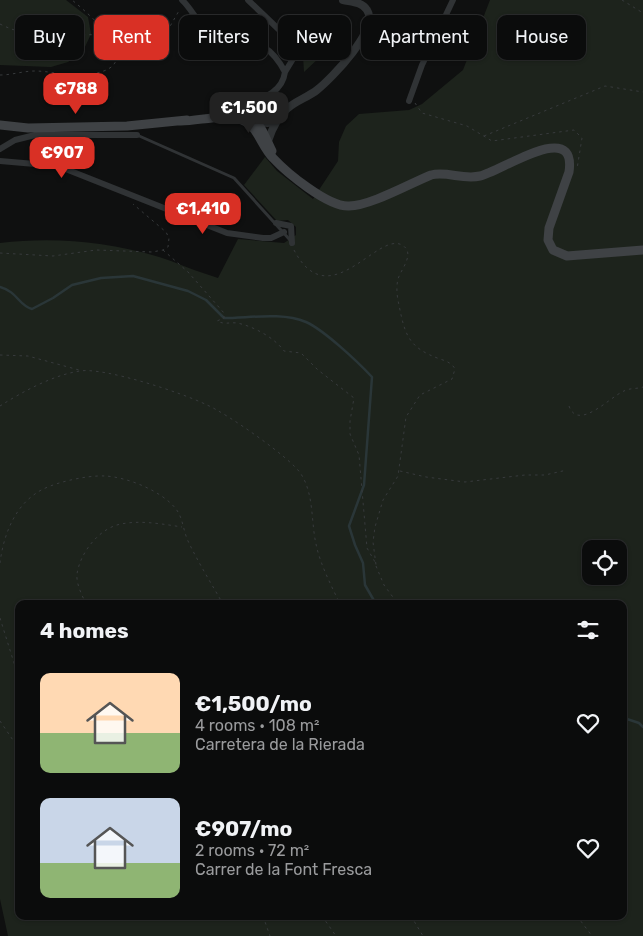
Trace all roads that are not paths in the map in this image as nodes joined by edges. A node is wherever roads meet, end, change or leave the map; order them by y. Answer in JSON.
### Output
{"nodes":[{"id":1,"x":248,"y":0,"type":"edge"},
{"id":2,"x":343,"y":0,"type":"edge"},
{"id":3,"x":453,"y":0,"type":"edge"},
{"id":4,"x":183,"y":1,"type":"edge"},
{"id":5,"x":285,"y":72,"type":"junction"},
{"id":6,"x":409,"y":101,"type":"dead end"},
{"id":7,"x":238,"y":106,"type":"junction"},
{"id":8,"x":289,"y":107,"type":"junction"},
{"id":9,"x":268,"y":110,"type":"junction"},
{"id":10,"x":210,"y":115,"type":"junction"},
{"id":11,"x":281,"y":116,"type":"junction"},
{"id":12,"x":238,"y":119,"type":"junction"},
{"id":13,"x":181,"y":121,"type":"junction"},
{"id":14,"x":259,"y":123,"type":"junction"},
{"id":15,"x":0,"y":125,"type":"edge"},
{"id":16,"x":137,"y":135,"type":"joint"},
{"id":17,"x":265,"y":142,"type":"junction"},
{"id":18,"x":0,"y":149,"type":"edge"},
{"id":19,"x":0,"y":162,"type":"edge"},
{"id":20,"x":276,"y":223,"type":"junction"},
{"id":21,"x":284,"y":232,"type":"junction"},
{"id":22,"x":292,"y":243,"type":"joint"},
{"id":23,"x":643,"y":250,"type":"edge"}],
"edges":[{"from":1,"to":5,"type":"street"},
{"from":2,"to":8,"type":"street"},
{"from":3,"to":6,"type":"street"},
{"from":4,"to":5,"type":"street"},
{"from":5,"to":7,"type":"street"},
{"from":7,"to":9,"type":"street"},
{"from":7,"to":10,"type":"street"},
{"from":8,"to":9,"type":"street"},
{"from":8,"to":11,"type":"street"},
{"from":9,"to":14,"type":"street"},
{"from":10,"to":13,"type":"main road"},
{"from":10,"to":14,"type":"main road"},
{"from":11,"to":14,"type":"street"},
{"from":11,"to":17,"type":"street"},
{"from":12,"to":13,"type":"main road"},
{"from":12,"to":14,"type":"street"},
{"from":12,"to":17,"type":"main road"},
{"from":13,"to":15,"type":"main road"},
{"from":14,"to":17,"type":"main road"},
{"from":16,"to":18,"type":"street"},
{"from":16,"to":20,"type":"lane"},
{"from":17,"to":23,"type":"main road"},
{"from":19,"to":21,"type":"street"},
{"from":20,"to":21,"type":"lane"},
{"from":20,"to":22,"type":"street"},
{"from":21,"to":22,"type":"lane"}]}
